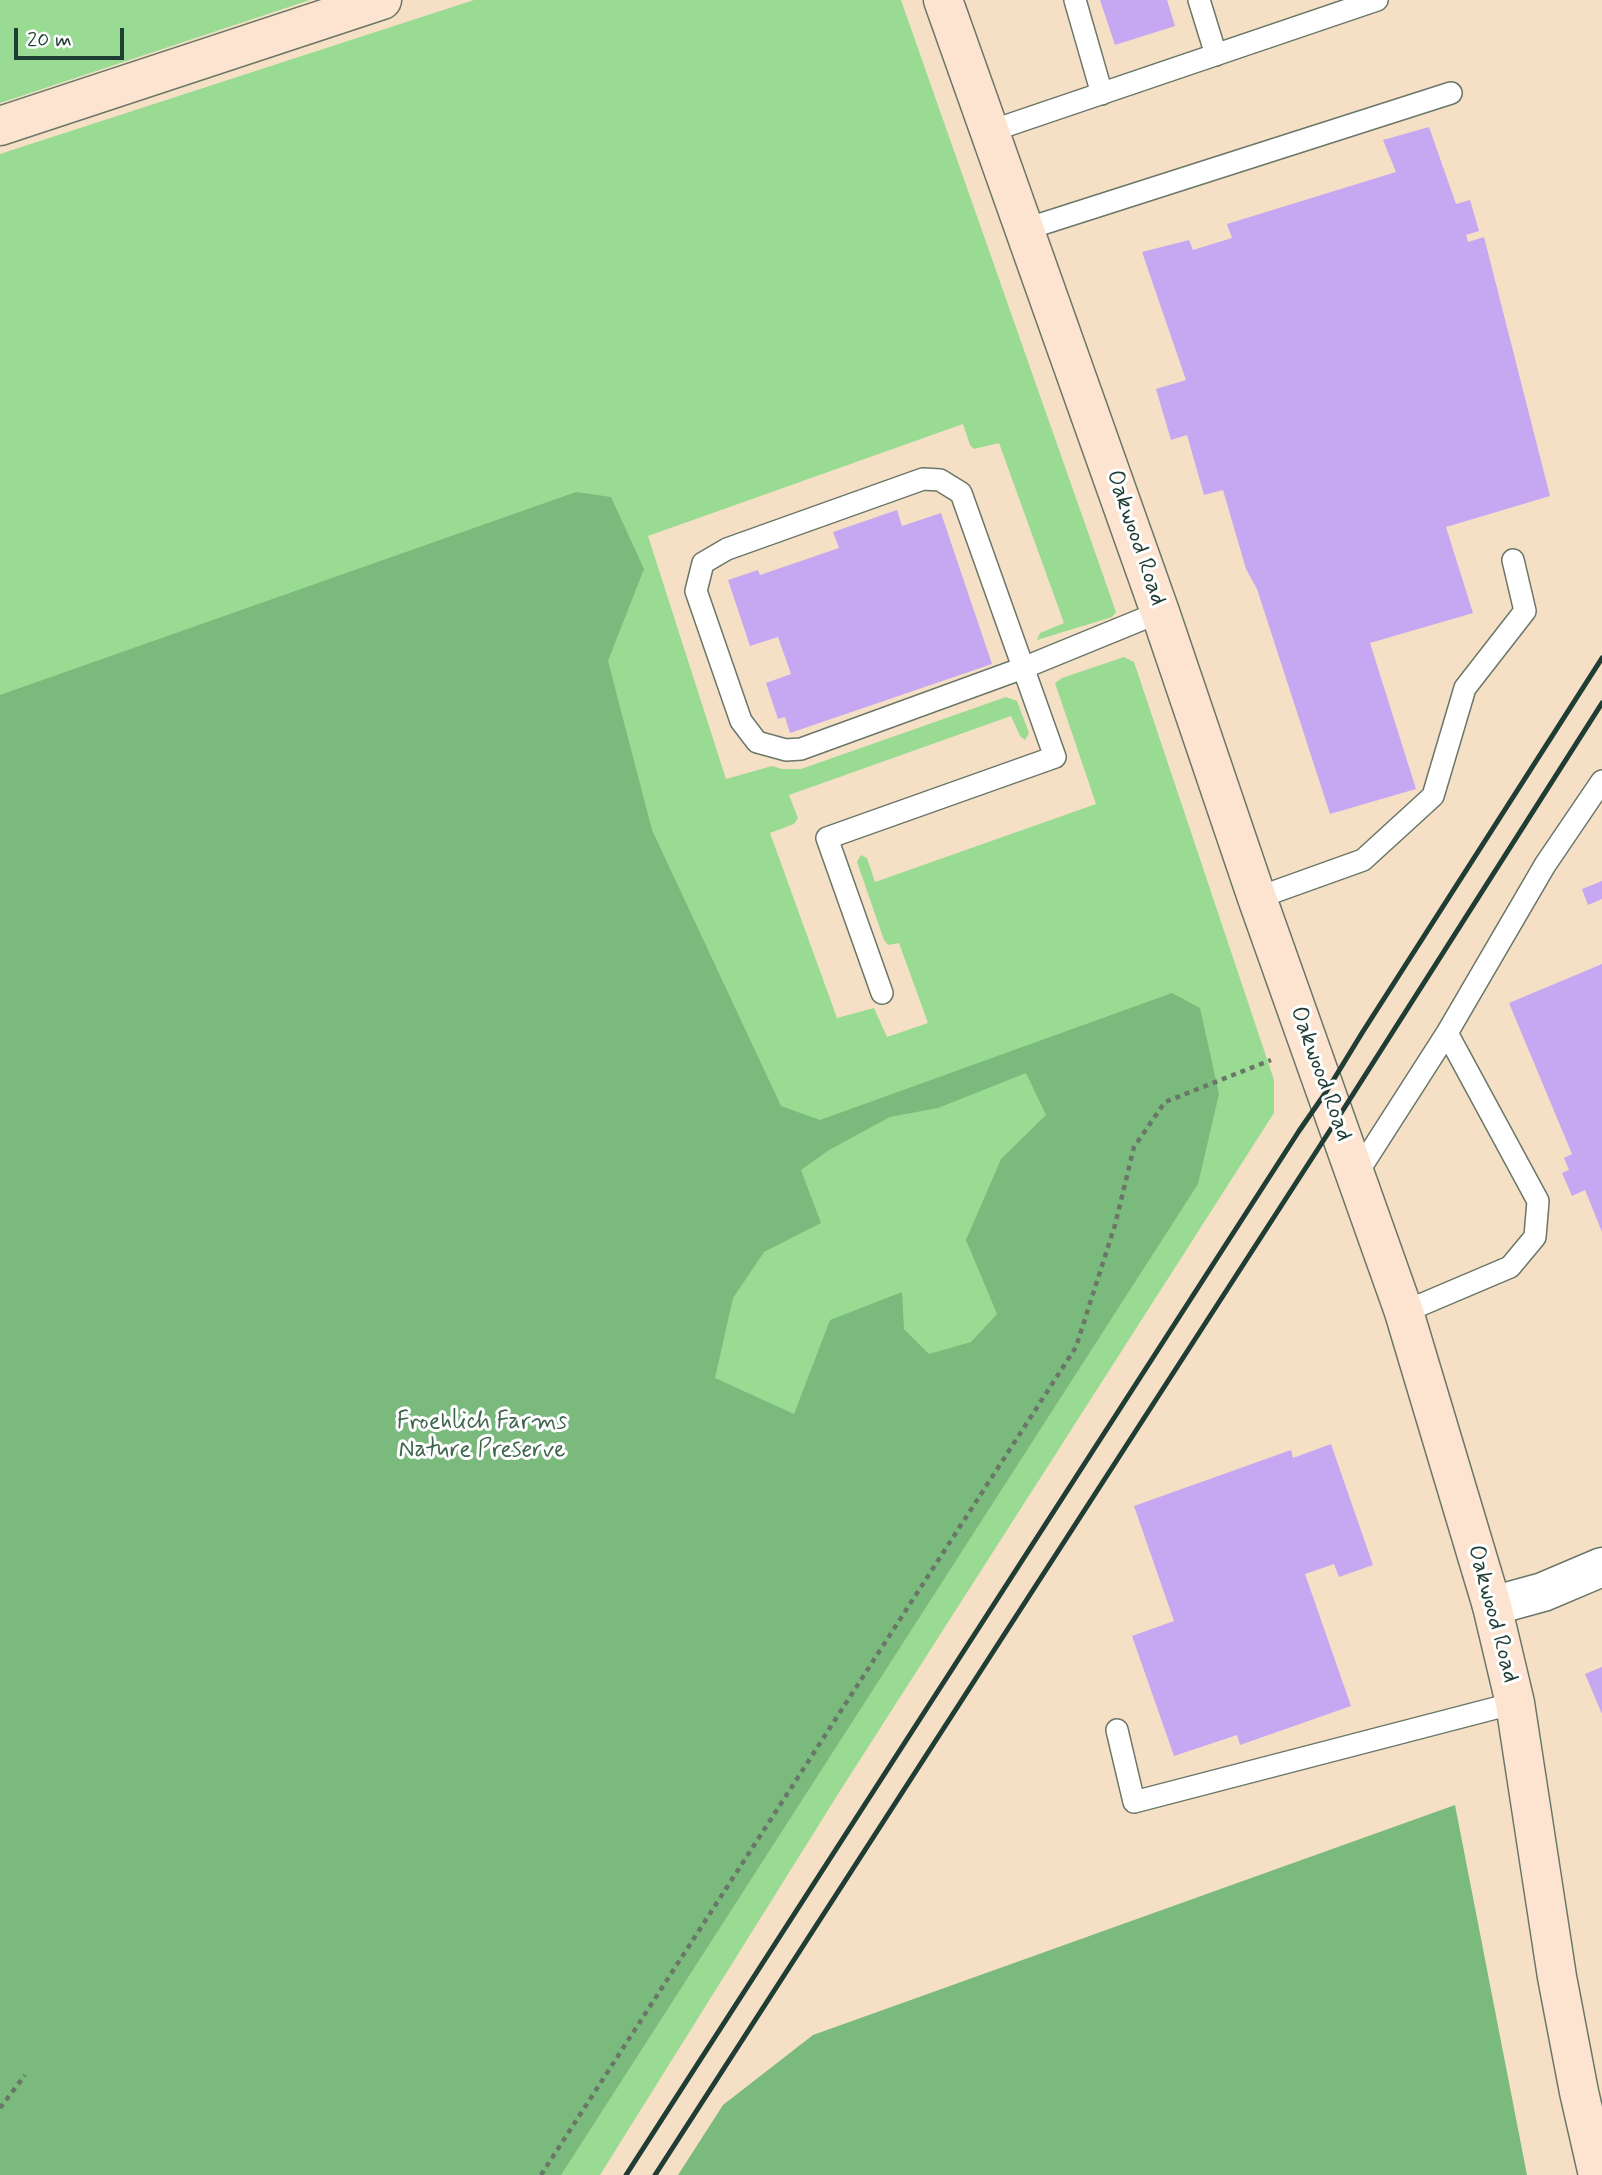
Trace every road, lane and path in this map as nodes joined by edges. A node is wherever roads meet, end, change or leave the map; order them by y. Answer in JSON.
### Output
{"nodes":[{"id":1,"x":382,"y":0,"type":"edge"},
{"id":2,"x":943,"y":0,"type":"edge"},
{"id":3,"x":1075,"y":0,"type":"edge"},
{"id":4,"x":1199,"y":0,"type":"edge"},
{"id":5,"x":1377,"y":0,"type":"edge"},
{"id":6,"x":1216,"y":55,"type":"junction"},
{"id":7,"x":1451,"y":93,"type":"dead end"},
{"id":8,"x":1102,"y":94,"type":"junction"},
{"id":9,"x":0,"y":126,"type":"edge"},
{"id":10,"x":991,"y":131,"type":"junction"},
{"id":11,"x":1026,"y":229,"type":"junction"},
{"id":12,"x":1513,"y":560,"type":"dead end"},
{"id":13,"x":1160,"y":612,"type":"junction"},
{"id":14,"x":1023,"y":668,"type":"junction"},
{"id":15,"x":1602,"y":781,"type":"edge"},
{"id":16,"x":1257,"y":898,"type":"junction"},
{"id":17,"x":882,"y":993,"type":"dead end"},
{"id":18,"x":1447,"y":1033,"type":"junction"},
{"id":19,"x":1272,"y":1060,"type":"dead end"},
{"id":20,"x":1356,"y":1175,"type":"junction"},
{"id":21,"x":1404,"y":1312,"type":"junction"},
{"id":22,"x":1602,"y":1567,"type":"edge"},
{"id":23,"x":1492,"y":1606,"type":"junction"},
{"id":24,"x":1515,"y":1703,"type":"junction"},
{"id":25,"x":1117,"y":1730,"type":"dead end"},
{"id":26,"x":25,"y":2075,"type":"dead end"},
{"id":27,"x":0,"y":2108,"type":"edge"},
{"id":28,"x":1597,"y":2174,"type":"edge"},
{"id":29,"x":541,"y":2175,"type":"edge"}],
"edges":[{"from":1,"to":9,"type":"main road"},
{"from":2,"to":10,"type":"main road","name":"Oakwood Road"},
{"from":3,"to":8,"type":"lane"},
{"from":4,"to":6,"type":"lane"},
{"from":5,"to":6,"type":"lane"},
{"from":6,"to":8,"type":"lane"},
{"from":7,"to":11,"type":"lane"},
{"from":8,"to":10,"type":"lane"},
{"from":10,"to":11,"type":"main road","name":"Oakwood Road"},
{"from":11,"to":13,"type":"main road","name":"Oakwood Road"},
{"from":12,"to":16,"type":"lane"},
{"from":13,"to":14,"type":"lane"},
{"from":13,"to":16,"type":"main road","name":"Oakwood Road"},
{"from":14,"to":14,"type":"lane"},
{"from":14,"to":17,"type":"lane"},
{"from":15,"to":18,"type":"lane"},
{"from":16,"to":20,"type":"main road","name":"Oakwood Road"},
{"from":18,"to":20,"type":"lane"},
{"from":18,"to":21,"type":"lane"},
{"from":19,"to":29,"type":"path"},
{"from":20,"to":21,"type":"main road","name":"Oakwood Road"},
{"from":21,"to":23,"type":"main road","name":"Oakwood Road"},
{"from":22,"to":23,"type":"street"},
{"from":23,"to":24,"type":"main road","name":"Oakwood Road"},
{"from":24,"to":25,"type":"lane"},
{"from":24,"to":28,"type":"main road","name":"Oakwood Road"},
{"from":26,"to":27,"type":"path"}]}
